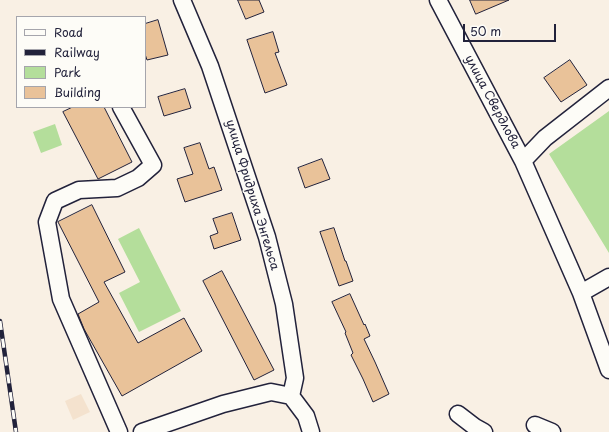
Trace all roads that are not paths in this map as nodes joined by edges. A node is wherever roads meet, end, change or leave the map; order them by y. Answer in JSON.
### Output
{"nodes":[{"id":1,"x":182,"y":0,"type":"edge"},
{"id":2,"x":438,"y":0,"type":"edge"},
{"id":3,"x":609,"y":88,"type":"edge"},
{"id":4,"x":123,"y":108,"type":"edge"},
{"id":5,"x":523,"y":162,"type":"junction"},
{"id":6,"x":609,"y":277,"type":"edge"},
{"id":7,"x":581,"y":293,"type":"junction"},
{"id":8,"x":609,"y":370,"type":"edge"},
{"id":9,"x":291,"y":396,"type":"junction"},
{"id":10,"x":458,"y":414,"type":"dead end"},
{"id":11,"x":534,"y":425,"type":"dead end"},
{"id":12,"x":120,"y":432,"type":"edge"},
{"id":13,"x":142,"y":432,"type":"edge"},
{"id":14,"x":311,"y":432,"type":"edge"},
{"id":15,"x":484,"y":432,"type":"edge"},
{"id":16,"x":552,"y":432,"type":"edge"}],
"edges":[{"from":1,"to":9,"type":"street","name":"улица Фридриха Энгельса"},
{"from":2,"to":5,"type":"street","name":"улица Свердлова"},
{"from":3,"to":5,"type":"street"},
{"from":4,"to":12,"type":"street"},
{"from":5,"to":7,"type":"street"},
{"from":6,"to":7,"type":"street"},
{"from":7,"to":8,"type":"street"},
{"from":9,"to":13,"type":"street"},
{"from":9,"to":14,"type":"street"},
{"from":10,"to":15,"type":"street"},
{"from":11,"to":16,"type":"street"}]}
